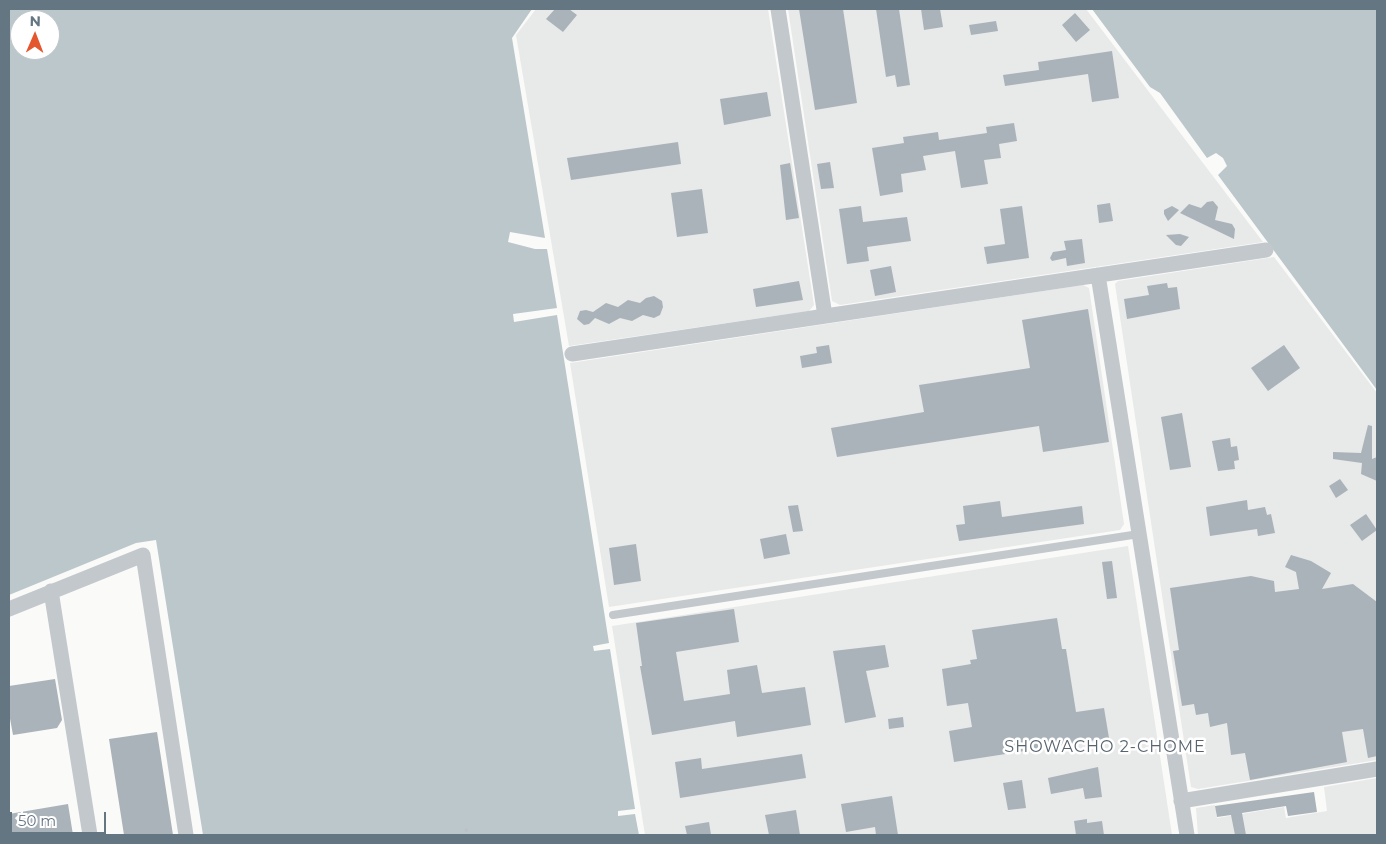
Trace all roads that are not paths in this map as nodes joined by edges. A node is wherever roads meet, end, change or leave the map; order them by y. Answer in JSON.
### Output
{"nodes":[{"id":1,"x":778,"y":9,"type":"edge"},
{"id":2,"x":1266,"y":250,"type":"dead end"},
{"id":3,"x":1098,"y":275,"type":"junction"},
{"id":4,"x":825,"y":316,"type":"junction"},
{"id":5,"x":572,"y":354,"type":"dead end"},
{"id":6,"x":1139,"y":534,"type":"junction"},
{"id":7,"x":51,"y":591,"type":"junction"},
{"id":8,"x":9,"y":609,"type":"edge"},
{"id":9,"x":613,"y":615,"type":"dead end"},
{"id":10,"x":1377,"y":770,"type":"edge"},
{"id":11,"x":1181,"y":801,"type":"junction"},
{"id":12,"x":90,"y":835,"type":"edge"},
{"id":13,"x":186,"y":835,"type":"edge"},
{"id":14,"x":1186,"y":835,"type":"edge"}],
"edges":[{"from":1,"to":4,"type":"street"},
{"from":2,"to":3,"type":"street"},
{"from":3,"to":4,"type":"street"},
{"from":3,"to":6,"type":"street"},
{"from":4,"to":5,"type":"street"},
{"from":6,"to":9,"type":"lane"},
{"from":6,"to":11,"type":"street"},
{"from":7,"to":8,"type":"street"},
{"from":7,"to":12,"type":"street"},
{"from":7,"to":13,"type":"street"},
{"from":10,"to":11,"type":"street"},
{"from":11,"to":14,"type":"street"}]}
